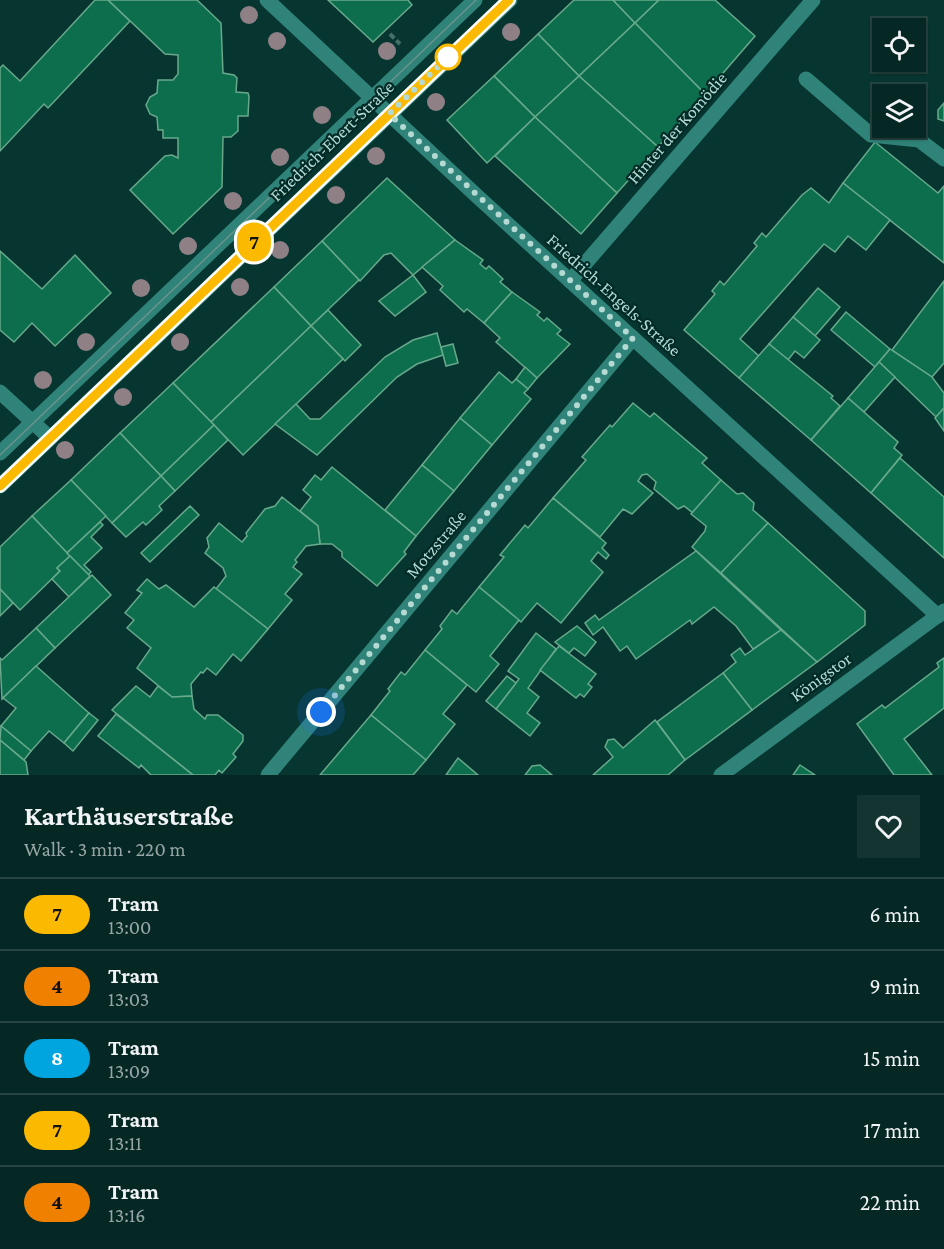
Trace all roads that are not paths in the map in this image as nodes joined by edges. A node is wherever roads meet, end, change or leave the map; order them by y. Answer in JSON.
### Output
{"nodes":[{"id":1,"x":267,"y":0,"type":"edge"},
{"id":2,"x":475,"y":0,"type":"edge"},
{"id":3,"x":510,"y":0,"type":"edge"},
{"id":4,"x":813,"y":0,"type":"edge"},
{"id":5,"x":806,"y":79,"type":"dead end"},
{"id":6,"x":372,"y":98,"type":"junction"},
{"id":7,"x":389,"y":114,"type":"junction"},
{"id":8,"x":944,"y":159,"type":"edge"},
{"id":9,"x":570,"y":281,"type":"junction"},
{"id":10,"x":633,"y":338,"type":"junction"},
{"id":11,"x":0,"y":392,"type":"edge"},
{"id":12,"x":32,"y":422,"type":"junction"},
{"id":13,"x":50,"y":438,"type":"junction"},
{"id":14,"x":0,"y":453,"type":"edge"},
{"id":15,"x":0,"y":486,"type":"edge"},
{"id":16,"x":941,"y":613,"type":"edge"},
{"id":17,"x":268,"y":775,"type":"edge"},
{"id":18,"x":721,"y":775,"type":"edge"}],
"edges":[{"from":1,"to":6,"type":"street","name":"Friedrich-Engels-Straße"},
{"from":2,"to":6,"type":"street","name":"Friedrich-Ebert-Straße"},
{"from":3,"to":7,"type":"street","name":"Friedrich-Ebert-Straße"},
{"from":4,"to":9,"type":"street","name":"Hinter der Komödie"},
{"from":5,"to":8,"type":"street"},
{"from":6,"to":7,"type":"street","name":"Friedrich-Engels-Straße"},
{"from":6,"to":12,"type":"street","name":"Friedrich-Ebert-Straße"},
{"from":7,"to":9,"type":"street","name":"Friedrich-Engels-Straße"},
{"from":7,"to":13,"type":"street","name":"Friedrich-Ebert-Straße"},
{"from":9,"to":10,"type":"street","name":"Friedrich-Engels-Straße"},
{"from":10,"to":16,"type":"street","name":"Friedrich-Engels-Straße"},
{"from":10,"to":17,"type":"street","name":"Motzstraße"},
{"from":11,"to":12,"type":"street"},
{"from":12,"to":13,"type":"street"},
{"from":12,"to":14,"type":"street","name":"Friedrich-Ebert-Straße"},
{"from":13,"to":15,"type":"street","name":"Friedrich-Ebert-Straße"},
{"from":16,"to":18,"type":"street","name":"Königstor"}]}
